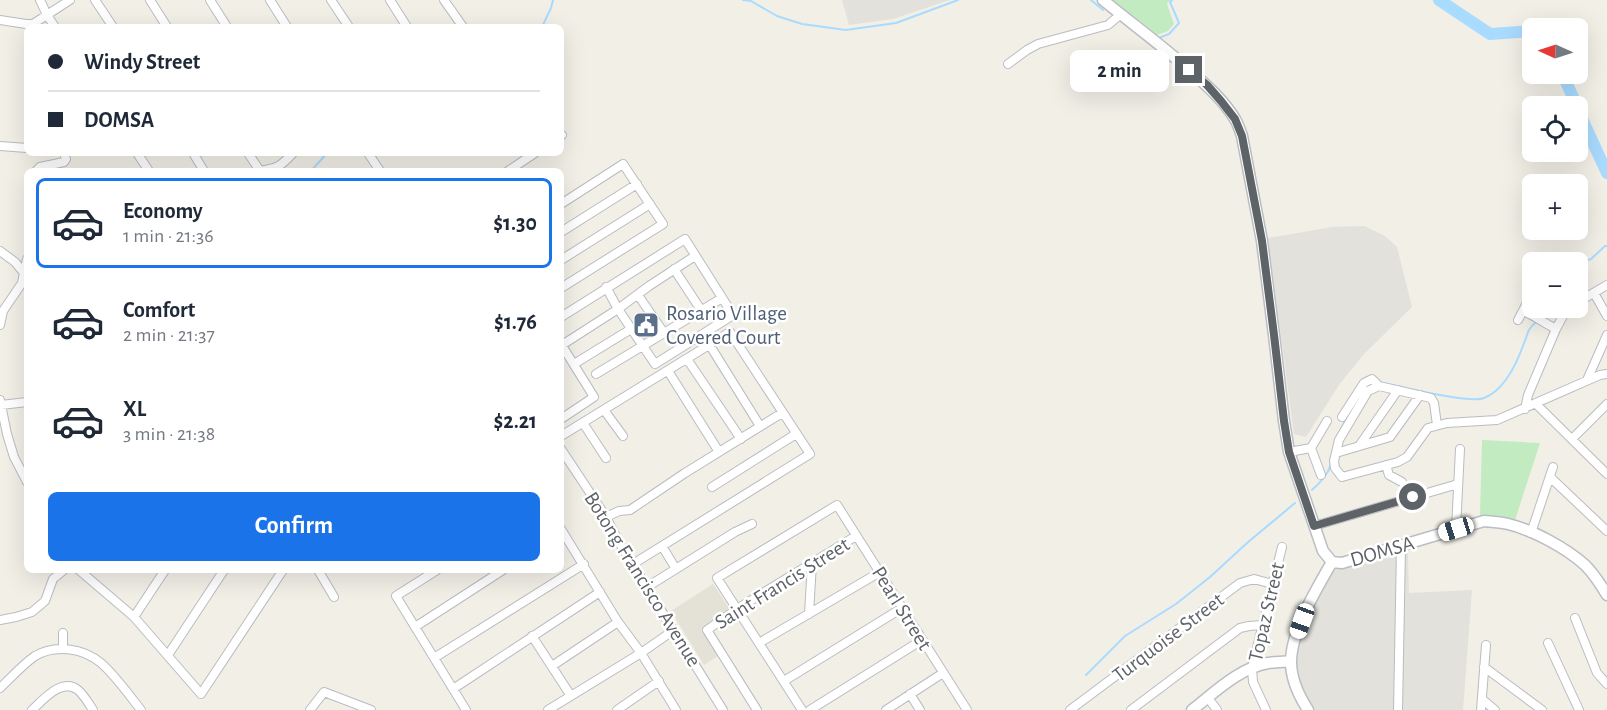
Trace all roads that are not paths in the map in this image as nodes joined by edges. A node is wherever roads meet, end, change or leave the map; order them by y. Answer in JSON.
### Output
{"nodes":[{"id":1,"x":40,"y":0,"type":"edge"},
{"id":2,"x":70,"y":0,"type":"edge"},
{"id":3,"x":96,"y":0,"type":"edge"},
{"id":4,"x":150,"y":0,"type":"edge"},
{"id":5,"x":210,"y":0,"type":"edge"},
{"id":6,"x":270,"y":0,"type":"edge"},
{"id":7,"x":332,"y":0,"type":"edge"},
{"id":8,"x":390,"y":0,"type":"edge"},
{"id":9,"x":444,"y":0,"type":"edge"},
{"id":10,"x":1104,"y":0,"type":"edge"},
{"id":11,"x":1121,"y":14,"type":"junction"},
{"id":12,"x":47,"y":15,"type":"junction"},
{"id":13,"x":0,"y":20,"type":"edge"},
{"id":14,"x":53,"y":24,"type":"edge"},
{"id":15,"x":111,"y":24,"type":"edge"},
{"id":16,"x":165,"y":24,"type":"edge"},
{"id":17,"x":225,"y":24,"type":"edge"},
{"id":18,"x":285,"y":24,"type":"edge"},
{"id":19,"x":347,"y":24,"type":"edge"},
{"id":20,"x":405,"y":24,"type":"edge"},
{"id":21,"x":461,"y":24,"type":"edge"},
{"id":22,"x":1008,"y":64,"type":"dead end"},
{"id":23,"x":0,"y":146,"type":"edge"},
{"id":24,"x":24,"y":148,"type":"edge"},
{"id":25,"x":65,"y":156,"type":"edge"},
{"id":26,"x":290,"y":156,"type":"edge"},
{"id":27,"x":530,"y":156,"type":"edge"},
{"id":28,"x":39,"y":168,"type":"edge"},
{"id":29,"x":276,"y":168,"type":"edge"},
{"id":30,"x":512,"y":168,"type":"edge"},
{"id":31,"x":637,"y":184,"type":"junction"},
{"id":32,"x":564,"y":202,"type":"edge"},
{"id":33,"x":650,"y":204,"type":"junction"},
{"id":34,"x":564,"y":230,"type":"edge"},
{"id":35,"x":0,"y":251,"type":"edge"},
{"id":36,"x":695,"y":256,"type":"junction"},
{"id":37,"x":564,"y":258,"type":"edge"},
{"id":38,"x":674,"y":269,"type":"junction"},
{"id":39,"x":24,"y":273,"type":"joint"},
{"id":40,"x":1607,"y":285,"type":"edge"},
{"id":41,"x":564,"y":286,"type":"edge"},
{"id":42,"x":606,"y":287,"type":"junction"},
{"id":43,"x":1594,"y":293,"type":"junction"},
{"id":44,"x":638,"y":295,"type":"junction"},
{"id":45,"x":1588,"y":296,"type":"edge"},
{"id":46,"x":722,"y":298,"type":"junction"},
{"id":47,"x":618,"y":309,"type":"junction"},
{"id":48,"x":701,"y":310,"type":"junction"},
{"id":49,"x":1522,"y":313,"type":"edge"},
{"id":50,"x":564,"y":314,"type":"edge"},
{"id":51,"x":1607,"y":316,"type":"edge"},
{"id":52,"x":1535,"y":318,"type":"edge"},
{"id":53,"x":1562,"y":318,"type":"edge"},
{"id":54,"x":1518,"y":320,"type":"dead end"},
{"id":55,"x":0,"y":325,"type":"edge"},
{"id":56,"x":631,"y":329,"type":"junction"},
{"id":57,"x":1556,"y":329,"type":"junction"},
{"id":58,"x":664,"y":333,"type":"junction"},
{"id":59,"x":1607,"y":335,"type":"edge"},
{"id":60,"x":564,"y":342,"type":"edge"},
{"id":61,"x":710,"y":345,"type":"junction"},
{"id":62,"x":642,"y":346,"type":"junction"},
{"id":63,"x":564,"y":349,"type":"edge"},
{"id":64,"x":687,"y":359,"type":"junction"},
{"id":65,"x":574,"y":364,"type":"junction"},
{"id":66,"x":668,"y":371,"type":"junction"},
{"id":67,"x":596,"y":374,"type":"dead end"},
{"id":68,"x":1607,"y":374,"type":"edge"},
{"id":69,"x":1587,"y":381,"type":"junction"},
{"id":70,"x":1379,"y":386,"type":"junction"},
{"id":71,"x":1398,"y":390,"type":"junction"},
{"id":72,"x":1420,"y":395,"type":"junction"},
{"id":73,"x":1,"y":402,"type":"edge"},
{"id":74,"x":24,"y":402,"type":"edge"},
{"id":75,"x":1536,"y":404,"type":"junction"},
{"id":76,"x":1607,"y":404,"type":"edge"},
{"id":77,"x":1525,"y":409,"type":"junction"},
{"id":78,"x":604,"y":410,"type":"junction"},
{"id":79,"x":782,"y":413,"type":"junction"},
{"id":80,"x":564,"y":417,"type":"edge"},
{"id":81,"x":1342,"y":417,"type":"dead end"},
{"id":82,"x":1327,"y":421,"type":"dead end"},
{"id":83,"x":582,"y":423,"type":"junction"},
{"id":84,"x":1437,"y":425,"type":"junction"},
{"id":85,"x":760,"y":426,"type":"junction"},
{"id":86,"x":564,"y":434,"type":"edge"},
{"id":87,"x":796,"y":434,"type":"junction"},
{"id":88,"x":623,"y":436,"type":"dead end"},
{"id":89,"x":741,"y":439,"type":"junction"},
{"id":90,"x":1572,"y":439,"type":"junction"},
{"id":91,"x":1359,"y":446,"type":"junction"},
{"id":92,"x":1311,"y":448,"type":"junction"},
{"id":93,"x":1460,"y":449,"type":"dead end"},
{"id":94,"x":719,"y":452,"type":"junction"},
{"id":95,"x":1289,"y":452,"type":"junction"},
{"id":96,"x":1336,"y":453,"type":"junction"},
{"id":97,"x":564,"y":454,"type":"edge"},
{"id":98,"x":606,"y":458,"type":"dead end"},
{"id":99,"x":1386,"y":465,"type":"junction"},
{"id":100,"x":1553,"y":467,"type":"dead end"},
{"id":101,"x":1606,"y":471,"type":"edge"},
{"id":102,"x":1321,"y":475,"type":"dead end"},
{"id":103,"x":24,"y":476,"type":"edge"},
{"id":104,"x":1550,"y":477,"type":"junction"},
{"id":105,"x":1402,"y":482,"type":"dead end"},
{"id":106,"x":1458,"y":484,"type":"junction"},
{"id":107,"x":712,"y":488,"type":"dead end"},
{"id":108,"x":606,"y":517,"type":"junction"},
{"id":109,"x":752,"y":524,"type":"dead end"},
{"id":110,"x":1314,"y":526,"type":"junction"},
{"id":111,"x":1456,"y":529,"type":"junction"},
{"id":112,"x":1607,"y":531,"type":"edge"},
{"id":113,"x":1531,"y":533,"type":"junction"},
{"id":114,"x":564,"y":534,"type":"edge"},
{"id":115,"x":856,"y":536,"type":"junction"},
{"id":116,"x":662,"y":546,"type":"junction"},
{"id":117,"x":1282,"y":547,"type":"dead end"},
{"id":118,"x":1401,"y":547,"type":"junction"},
{"id":119,"x":1332,"y":562,"type":"junction"},
{"id":120,"x":812,"y":563,"type":"junction"},
{"id":121,"x":584,"y":564,"type":"junction"},
{"id":122,"x":633,"y":564,"type":"junction"},
{"id":123,"x":676,"y":569,"type":"junction"},
{"id":124,"x":880,"y":572,"type":"junction"},
{"id":125,"x":60,"y":573,"type":"edge"},
{"id":126,"x":83,"y":573,"type":"edge"},
{"id":127,"x":163,"y":573,"type":"edge"},
{"id":128,"x":222,"y":573,"type":"edge"},
{"id":129,"x":281,"y":573,"type":"edge"},
{"id":130,"x":320,"y":573,"type":"edge"},
{"id":131,"x":432,"y":573,"type":"edge"},
{"id":132,"x":498,"y":573,"type":"edge"},
{"id":133,"x":1272,"y":584,"type":"junction"},
{"id":134,"x":647,"y":586,"type":"junction"},
{"id":135,"x":600,"y":592,"type":"junction"},
{"id":136,"x":1607,"y":595,"type":"edge"},
{"id":137,"x":334,"y":597,"type":"dead end"},
{"id":138,"x":902,"y":608,"type":"junction"},
{"id":139,"x":737,"y":609,"type":"junction"},
{"id":140,"x":809,"y":614,"type":"junction"},
{"id":141,"x":134,"y":617,"type":"junction"},
{"id":142,"x":1575,"y":618,"type":"dead end"},
{"id":143,"x":0,"y":620,"type":"edge"},
{"id":144,"x":618,"y":622,"type":"junction"},
{"id":145,"x":1262,"y":625,"type":"junction"},
{"id":146,"x":415,"y":627,"type":"junction"},
{"id":147,"x":674,"y":630,"type":"junction"},
{"id":148,"x":63,"y":633,"type":"dead end"},
{"id":149,"x":532,"y":636,"type":"junction"},
{"id":150,"x":922,"y":640,"type":"junction"},
{"id":151,"x":759,"y":644,"type":"junction"},
{"id":152,"x":1548,"y":644,"type":"dead end"},
{"id":153,"x":1486,"y":645,"type":"dead end"},
{"id":154,"x":63,"y":649,"type":"junction"},
{"id":155,"x":641,"y":653,"type":"junction"},
{"id":156,"x":168,"y":655,"type":"junction"},
{"id":157,"x":434,"y":658,"type":"junction"},
{"id":158,"x":1291,"y":661,"type":"junction"},
{"id":159,"x":552,"y":666,"type":"junction"},
{"id":160,"x":1484,"y":667,"type":"junction"},
{"id":161,"x":1252,"y":668,"type":"junction"},
{"id":162,"x":943,"y":673,"type":"junction"},
{"id":163,"x":659,"y":681,"type":"junction"},
{"id":164,"x":784,"y":681,"type":"junction"},
{"id":165,"x":1607,"y":684,"type":"edge"},
{"id":166,"x":0,"y":688,"type":"edge"},
{"id":167,"x":453,"y":689,"type":"junction"},
{"id":168,"x":910,"y":694,"type":"junction"},
{"id":169,"x":571,"y":696,"type":"junction"},
{"id":170,"x":1208,"y":698,"type":"junction"},
{"id":171,"x":1482,"y":699,"type":"junction"},
{"id":172,"x":90,"y":709,"type":"edge"},
{"id":173,"x":32,"y":710,"type":"edge"},
{"id":174,"x":141,"y":710,"type":"edge"},
{"id":175,"x":310,"y":710,"type":"edge"},
{"id":176,"x":371,"y":710,"type":"edge"},
{"id":177,"x":466,"y":710,"type":"edge"},
{"id":178,"x":548,"y":710,"type":"edge"},
{"id":179,"x":617,"y":710,"type":"edge"},
{"id":180,"x":676,"y":710,"type":"edge"},
{"id":181,"x":723,"y":710,"type":"edge"},
{"id":182,"x":757,"y":710,"type":"edge"},
{"id":183,"x":802,"y":710,"type":"edge"},
{"id":184,"x":810,"y":710,"type":"edge"},
{"id":185,"x":886,"y":710,"type":"edge"},
{"id":186,"x":920,"y":710,"type":"edge"},
{"id":187,"x":967,"y":710,"type":"edge"},
{"id":188,"x":1070,"y":710,"type":"edge"},
{"id":189,"x":1131,"y":710,"type":"edge"},
{"id":190,"x":1192,"y":710,"type":"edge"},
{"id":191,"x":1217,"y":710,"type":"edge"},
{"id":192,"x":1266,"y":710,"type":"edge"},
{"id":193,"x":1308,"y":710,"type":"edge"},
{"id":194,"x":1398,"y":710,"type":"edge"},
{"id":195,"x":1481,"y":710,"type":"edge"},
{"id":196,"x":1495,"y":710,"type":"edge"},
{"id":197,"x":1542,"y":710,"type":"edge"},
{"id":198,"x":1579,"y":710,"type":"edge"}],
"edges":[{"from":1,"to":12,"type":"street"},
{"from":2,"to":12,"type":"street"},
{"from":3,"to":15,"type":"street"},
{"from":4,"to":16,"type":"street"},
{"from":5,"to":17,"type":"street"},
{"from":6,"to":18,"type":"street"},
{"from":7,"to":19,"type":"street"},
{"from":8,"to":20,"type":"street"},
{"from":9,"to":21,"type":"street"},
{"from":10,"to":11,"type":"main road","name":"DOMSA"},
{"from":11,"to":22,"type":"street"},
{"from":11,"to":95,"type":"main road","name":"DOMSA"},
{"from":12,"to":13,"type":"street"},
{"from":12,"to":14,"type":"street"},
{"from":23,"to":24,"type":"street"},
{"from":25,"to":28,"type":"street"},
{"from":26,"to":29,"type":"street"},
{"from":27,"to":30,"type":"street"},
{"from":31,"to":32,"type":"street"},
{"from":31,"to":33,"type":"street"},
{"from":31,"to":34,"type":"street"},
{"from":33,"to":37,"type":"street"},
{"from":33,"to":41,"type":"street"},
{"from":35,"to":39,"type":"street"},
{"from":36,"to":38,"type":"street"},
{"from":36,"to":42,"type":"street"},
{"from":36,"to":46,"type":"street"},
{"from":38,"to":44,"type":"street"},
{"from":38,"to":48,"type":"street"},
{"from":39,"to":55,"type":"street"},
{"from":40,"to":43,"type":"street"},
{"from":42,"to":47,"type":"street"},
{"from":42,"to":50,"type":"street"},
{"from":43,"to":45,"type":"street"},
{"from":43,"to":51,"type":"street"},
{"from":44,"to":47,"type":"street"},
{"from":44,"to":58,"type":"street"},
{"from":46,"to":48,"type":"street"},
{"from":46,"to":62,"type":"street"},
{"from":47,"to":56,"type":"street"},
{"from":47,"to":60,"type":"street"},
{"from":48,"to":58,"type":"street"},
{"from":49,"to":54,"type":"street"},
{"from":52,"to":57,"type":"street"},
{"from":53,"to":57,"type":"street"},
{"from":56,"to":62,"type":"street"},
{"from":56,"to":65,"type":"street"},
{"from":57,"to":77,"type":"street"},
{"from":58,"to":62,"type":"street"},
{"from":59,"to":69,"type":"street"},
{"from":61,"to":64,"type":"street"},
{"from":61,"to":79,"type":"street"},
{"from":61,"to":85,"type":"street"},
{"from":62,"to":67,"type":"street"},
{"from":63,"to":65,"type":"street"},
{"from":64,"to":66,"type":"street"},
{"from":64,"to":89,"type":"street"},
{"from":65,"to":80,"type":"street"},
{"from":66,"to":78,"type":"street"},
{"from":66,"to":94,"type":"street"},
{"from":68,"to":69,"type":"street"},
{"from":69,"to":75,"type":"street"},
{"from":70,"to":71,"type":"street"},
{"from":70,"to":81,"type":"street"},
{"from":70,"to":96,"type":"street"},
{"from":71,"to":72,"type":"street"},
{"from":71,"to":91,"type":"street"},
{"from":72,"to":84,"type":"street"},
{"from":72,"to":91,"type":"street"},
{"from":73,"to":74,"type":"street"},
{"from":73,"to":103,"type":"street"},
{"from":75,"to":77,"type":"street"},
{"from":75,"to":90,"type":"street"},
{"from":76,"to":90,"type":"street"},
{"from":77,"to":84,"type":"street"},
{"from":78,"to":83,"type":"street"},
{"from":78,"to":88,"type":"street"},
{"from":79,"to":85,"type":"street"},
{"from":79,"to":87,"type":"street"},
{"from":82,"to":92,"type":"street"},
{"from":83,"to":86,"type":"street"},
{"from":83,"to":98,"type":"street"},
{"from":84,"to":99,"type":"street"},
{"from":85,"to":89,"type":"street"},
{"from":87,"to":107,"type":"street"},
{"from":87,"to":116,"type":"street"},
{"from":89,"to":94,"type":"street"},
{"from":90,"to":101,"type":"street"},
{"from":91,"to":96,"type":"street"},
{"from":92,"to":95,"type":"street"},
{"from":92,"to":102,"type":"street"},
{"from":93,"to":106,"type":"street"},
{"from":94,"to":108,"type":"street"},
{"from":95,"to":110,"type":"main road","name":"DOMSA"},
{"from":96,"to":99,"type":"street"},
{"from":97,"to":108,"type":"street","name":"Botong Francisco Avenue"},
{"from":99,"to":105,"type":"street"},
{"from":100,"to":104,"type":"street"},
{"from":104,"to":112,"type":"street"},
{"from":104,"to":113,"type":"street"},
{"from":106,"to":110,"type":"street"},
{"from":106,"to":111,"type":"street"},
{"from":108,"to":122,"type":"street","name":"Botong Francisco Avenue"},
{"from":109,"to":123,"type":"street"},
{"from":110,"to":119,"type":"main road","name":"DOMSA"},
{"from":111,"to":113,"type":"main road","name":"DOMSA"},
{"from":111,"to":118,"type":"main road","name":"DOMSA"},
{"from":113,"to":136,"type":"main road","name":"DOMSA"},
{"from":114,"to":121,"type":"street"},
{"from":115,"to":120,"type":"street","name":"Saint Francis Street"},
{"from":115,"to":124,"type":"street","name":"Pearl Street"},
{"from":115,"to":139,"type":"street","name":"Pearl Street"},
{"from":116,"to":122,"type":"street"},
{"from":116,"to":123,"type":"street"},
{"from":117,"to":133,"type":"street","name":"Topaz Street"},
{"from":118,"to":119,"type":"main road","name":"DOMSA"},
{"from":118,"to":194,"type":"street"},
{"from":119,"to":158,"type":"main road"},
{"from":120,"to":139,"type":"street","name":"Saint Francis Street"},
{"from":120,"to":140,"type":"street"},
{"from":121,"to":135,"type":"street"},
{"from":121,"to":157,"type":"street"},
{"from":122,"to":134,"type":"street","name":"Botong Francisco Avenue"},
{"from":123,"to":134,"type":"street"},
{"from":124,"to":138,"type":"street","name":"Pearl Street"},
{"from":124,"to":140,"type":"street"},
{"from":125,"to":143,"type":"street"},
{"from":126,"to":141,"type":"street"},
{"from":127,"to":141,"type":"street"},
{"from":128,"to":156,"type":"street"},
{"from":129,"to":156,"type":"street"},
{"from":130,"to":137,"type":"street"},
{"from":131,"to":146,"type":"street"},
{"from":132,"to":146,"type":"street"},
{"from":133,"to":145,"type":"street","name":"Topaz Street"},
{"from":133,"to":188,"type":"street","name":"Turquoise Street"},
{"from":134,"to":147,"type":"street","name":"Botong Francisco Avenue"},
{"from":135,"to":144,"type":"street"},
{"from":135,"to":149,"type":"street"},
{"from":138,"to":150,"type":"street","name":"Pearl Street"},
{"from":138,"to":164,"type":"street"},
{"from":139,"to":151,"type":"street"},
{"from":139,"to":182,"type":"street","name":"Saint Francis Street"},
{"from":140,"to":151,"type":"street"},
{"from":141,"to":156,"type":"street"},
{"from":142,"to":165,"type":"street"},
{"from":144,"to":155,"type":"street"},
{"from":144,"to":159,"type":"street"},
{"from":145,"to":161,"type":"street","name":"Topaz Street"},
{"from":145,"to":189,"type":"street"},
{"from":146,"to":157,"type":"street"},
{"from":147,"to":155,"type":"street"},
{"from":147,"to":181,"type":"street","name":"Botong Francisco Avenue"},
{"from":148,"to":154,"type":"street"},
{"from":149,"to":159,"type":"street"},
{"from":149,"to":167,"type":"street"},
{"from":150,"to":162,"type":"street","name":"Pearl Street"},
{"from":150,"to":184,"type":"street"},
{"from":151,"to":164,"type":"street"},
{"from":152,"to":198,"type":"street"},
{"from":153,"to":160,"type":"street"},
{"from":154,"to":166,"type":"street"},
{"from":154,"to":174,"type":"street"},
{"from":155,"to":163,"type":"street"},
{"from":155,"to":169,"type":"street"},
{"from":157,"to":167,"type":"street"},
{"from":158,"to":161,"type":"main road"},
{"from":158,"to":193,"type":"main road"},
{"from":159,"to":169,"type":"street"},
{"from":160,"to":171,"type":"street"},
{"from":160,"to":197,"type":"street"},
{"from":161,"to":170,"type":"main road"},
{"from":161,"to":192,"type":"street","name":"Topaz Street"},
{"from":162,"to":168,"type":"street"},
{"from":162,"to":187,"type":"street","name":"Pearl Street"},
{"from":163,"to":179,"type":"street"},
{"from":163,"to":180,"type":"street"},
{"from":164,"to":183,"type":"street"},
{"from":167,"to":177,"type":"street"},
{"from":168,"to":185,"type":"street"},
{"from":168,"to":186,"type":"street"},
{"from":169,"to":178,"type":"street"},
{"from":170,"to":190,"type":"main road"},
{"from":170,"to":191,"type":"street"},
{"from":171,"to":195,"type":"street"},
{"from":171,"to":196,"type":"street"},
{"from":172,"to":173,"type":"street"},
{"from":175,"to":176,"type":"street"}]}
